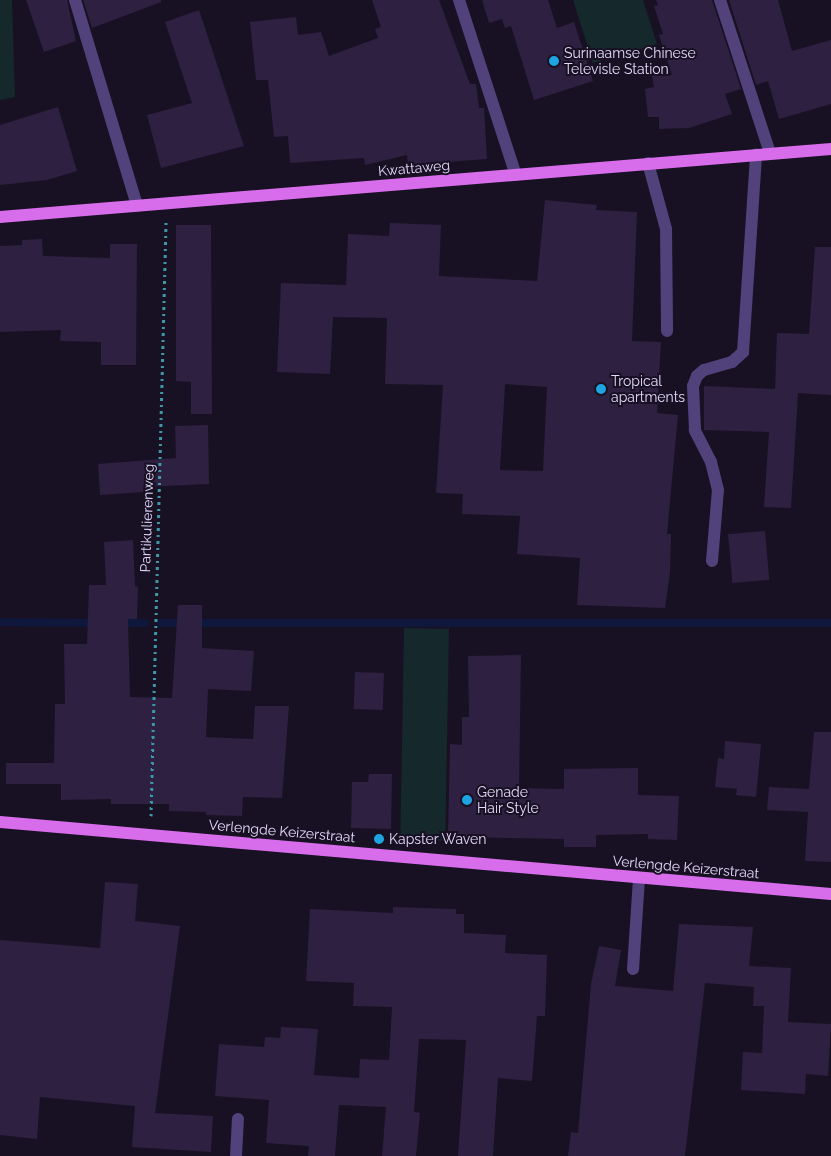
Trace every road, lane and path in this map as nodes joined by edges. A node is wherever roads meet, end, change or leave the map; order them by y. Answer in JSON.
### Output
{"nodes":[{"id":1,"x":75,"y":0,"type":"edge"},
{"id":2,"x":459,"y":0,"type":"edge"},
{"id":3,"x":720,"y":0,"type":"edge"},
{"id":4,"x":831,"y":148,"type":"edge"},
{"id":5,"x":770,"y":153,"type":"junction"},
{"id":6,"x":756,"y":154,"type":"junction"},
{"id":7,"x":648,"y":163,"type":"junction"},
{"id":8,"x":516,"y":174,"type":"junction"},
{"id":9,"x":167,"y":202,"type":"junction"},
{"id":10,"x":136,"y":206,"type":"junction"},
{"id":11,"x":0,"y":217,"type":"edge"},
{"id":12,"x":667,"y":331,"type":"dead end"},
{"id":13,"x":712,"y":562,"type":"dead end"},
{"id":14,"x":0,"y":822,"type":"edge"},
{"id":15,"x":150,"y":834,"type":"junction"},
{"id":16,"x":638,"y":878,"type":"junction"},
{"id":17,"x":831,"y":894,"type":"edge"},
{"id":18,"x":633,"y":969,"type":"dead end"},
{"id":19,"x":238,"y":1119,"type":"dead end"},
{"id":20,"x":236,"y":1156,"type":"edge"}],
"edges":[{"from":1,"to":10,"type":"street"},
{"from":2,"to":8,"type":"street"},
{"from":3,"to":5,"type":"street"},
{"from":4,"to":5,"type":"main road","name":"Kwattaweg"},
{"from":5,"to":6,"type":"main road","name":"Kwattaweg"},
{"from":6,"to":7,"type":"main road","name":"Kwattaweg"},
{"from":6,"to":13,"type":"street"},
{"from":7,"to":8,"type":"main road","name":"Kwattaweg"},
{"from":7,"to":12,"type":"street"},
{"from":8,"to":9,"type":"main road","name":"Kwattaweg"},
{"from":9,"to":10,"type":"main road","name":"Kwattaweg"},
{"from":9,"to":15,"type":"path","name":"Partikulierenweg"},
{"from":10,"to":11,"type":"main road","name":"Kwattaweg"},
{"from":14,"to":15,"type":"main road","name":"Verlengde Keizerstraat"},
{"from":15,"to":16,"type":"main road","name":"Verlengde Keizerstraat"},
{"from":16,"to":17,"type":"main road","name":"Verlengde Keizerstraat"},
{"from":16,"to":18,"type":"street"},
{"from":19,"to":20,"type":"street"}]}
